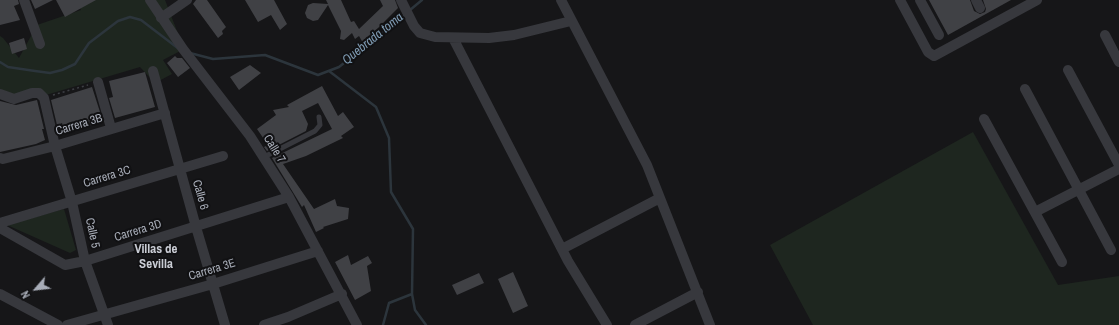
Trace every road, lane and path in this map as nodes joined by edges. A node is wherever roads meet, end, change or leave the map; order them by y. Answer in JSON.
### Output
{"nodes":[{"id":1,"x":24,"y":0,"type":"edge"},
{"id":2,"x":150,"y":0,"type":"edge"},
{"id":3,"x":188,"y":0,"type":"edge"},
{"id":4,"x":401,"y":0,"type":"edge"},
{"id":5,"x":561,"y":0,"type":"edge"},
{"id":6,"x":900,"y":0,"type":"edge"},
{"id":7,"x":920,"y":0,"type":"edge"},
{"id":8,"x":1037,"y":0,"type":"edge"},
{"id":9,"x":161,"y":18,"type":"junction"},
{"id":10,"x":571,"y":21,"type":"junction"},
{"id":11,"x":939,"y":35,"type":"dead end"},
{"id":12,"x":1105,"y":35,"type":"dead end"},
{"id":13,"x":453,"y":38,"type":"junction"},
{"id":14,"x":40,"y":44,"type":"dead end"},
{"id":15,"x":1119,"y":62,"type":"edge"},
{"id":16,"x":1068,"y":70,"type":"dead end"},
{"id":17,"x":153,"y":71,"type":"dead end"},
{"id":18,"x":98,"y":82,"type":"joint"},
{"id":19,"x":1025,"y":89,"type":"dead end"},
{"id":20,"x":0,"y":94,"type":"edge"},
{"id":21,"x":44,"y":98,"type":"junction"},
{"id":22,"x":165,"y":113,"type":"junction"},
{"id":23,"x":319,"y":118,"type":"dead end"},
{"id":24,"x":984,"y":120,"type":"dead end"},
{"id":25,"x":111,"y":128,"type":"junction"},
{"id":26,"x":55,"y":146,"type":"junction"},
{"id":27,"x":223,"y":156,"type":"dead end"},
{"id":28,"x":264,"y":157,"type":"junction"},
{"id":29,"x":0,"y":158,"type":"edge"},
{"id":30,"x":1119,"y":165,"type":"edge"},
{"id":31,"x":1119,"y":168,"type":"edge"},
{"id":32,"x":180,"y":169,"type":"junction"},
{"id":33,"x":1078,"y":189,"type":"junction"},
{"id":34,"x":289,"y":197,"type":"junction"},
{"id":35,"x":660,"y":198,"type":"junction"},
{"id":36,"x":72,"y":202,"type":"junction"},
{"id":37,"x":1035,"y":212,"type":"junction"},
{"id":38,"x":0,"y":223,"type":"edge"},
{"id":39,"x":196,"y":227,"type":"junction"},
{"id":40,"x":0,"y":228,"type":"edge"},
{"id":41,"x":562,"y":249,"type":"junction"},
{"id":42,"x":1111,"y":250,"type":"dead end"},
{"id":43,"x":318,"y":251,"type":"junction"},
{"id":44,"x":85,"y":261,"type":"junction"},
{"id":45,"x":1062,"y":262,"type":"dead end"},
{"id":46,"x":213,"y":284,"type":"junction"},
{"id":47,"x":698,"y":292,"type":"junction"},
{"id":48,"x":0,"y":294,"type":"edge"},
{"id":49,"x":342,"y":294,"type":"junction"},
{"id":50,"x":105,"y":315,"type":"junction"},
{"id":51,"x":58,"y":325,"type":"edge"},
{"id":52,"x":68,"y":325,"type":"edge"},
{"id":53,"x":108,"y":325,"type":"edge"},
{"id":54,"x":225,"y":325,"type":"edge"},
{"id":55,"x":264,"y":325,"type":"edge"},
{"id":56,"x":357,"y":325,"type":"edge"},
{"id":57,"x":608,"y":325,"type":"edge"},
{"id":58,"x":635,"y":325,"type":"edge"},
{"id":59,"x":710,"y":325,"type":"edge"}],
"edges":[{"from":1,"to":14,"type":"street"},
{"from":2,"to":9,"type":"street","name":"Calle 7"},
{"from":3,"to":9,"type":"street"},
{"from":4,"to":13,"type":"street"},
{"from":5,"to":10,"type":"street"},
{"from":6,"to":8,"type":"street"},
{"from":7,"to":11,"type":"street"},
{"from":9,"to":28,"type":"street","name":"Calle 7"},
{"from":10,"to":13,"type":"street"},
{"from":10,"to":35,"type":"street"},
{"from":12,"to":15,"type":"street"},
{"from":13,"to":41,"type":"street"},
{"from":16,"to":30,"type":"street"},
{"from":17,"to":22,"type":"street","name":"Calle 6"},
{"from":18,"to":21,"type":"path"},
{"from":18,"to":25,"type":"street"},
{"from":19,"to":33,"type":"street"},
{"from":20,"to":21,"type":"street"},
{"from":21,"to":26,"type":"street","name":"Calle 5"},
{"from":22,"to":25,"type":"street","name":"Carrera 3B"},
{"from":22,"to":32,"type":"street","name":"Calle 6"},
{"from":23,"to":28,"type":"lane"},
{"from":24,"to":37,"type":"street"},
{"from":25,"to":26,"type":"street","name":"Carrera 3B"},
{"from":26,"to":29,"type":"street","name":"Carrera 3B"},
{"from":26,"to":36,"type":"street","name":"Calle 5"},
{"from":27,"to":32,"type":"street","name":"Carrera 3C"},
{"from":28,"to":34,"type":"street","name":"Calle 7"},
{"from":31,"to":33,"type":"street"},
{"from":32,"to":36,"type":"street","name":"Carrera 3C"},
{"from":32,"to":39,"type":"street","name":"Calle 6"},
{"from":33,"to":37,"type":"street"},
{"from":33,"to":42,"type":"street"},
{"from":34,"to":39,"type":"street","name":"Carrera 3D"},
{"from":34,"to":43,"type":"street","name":"Calle 7"},
{"from":35,"to":41,"type":"street"},
{"from":35,"to":47,"type":"street"},
{"from":36,"to":38,"type":"street","name":"Carrera 3C"},
{"from":36,"to":44,"type":"street","name":"Calle 5"},
{"from":37,"to":45,"type":"street"},
{"from":39,"to":44,"type":"street","name":"Carrera 3D"},
{"from":39,"to":46,"type":"street","name":"Calle 6"},
{"from":40,"to":44,"type":"street","name":"Carrera 3D"},
{"from":41,"to":57,"type":"street"},
{"from":43,"to":46,"type":"street","name":"Carrera 3E"},
{"from":43,"to":49,"type":"street","name":"Calle 7"},
{"from":44,"to":50,"type":"street","name":"Calle 5"},
{"from":46,"to":50,"type":"street","name":"Carrera 3E"},
{"from":46,"to":54,"type":"street","name":"Calle 6"},
{"from":47,"to":58,"type":"street"},
{"from":47,"to":59,"type":"street"},
{"from":48,"to":51,"type":"street"},
{"from":49,"to":55,"type":"street"},
{"from":49,"to":56,"type":"street","name":"Calle 7"},
{"from":50,"to":52,"type":"street","name":"Carrera 3E"},
{"from":50,"to":53,"type":"street","name":"Calle 5"}]}
